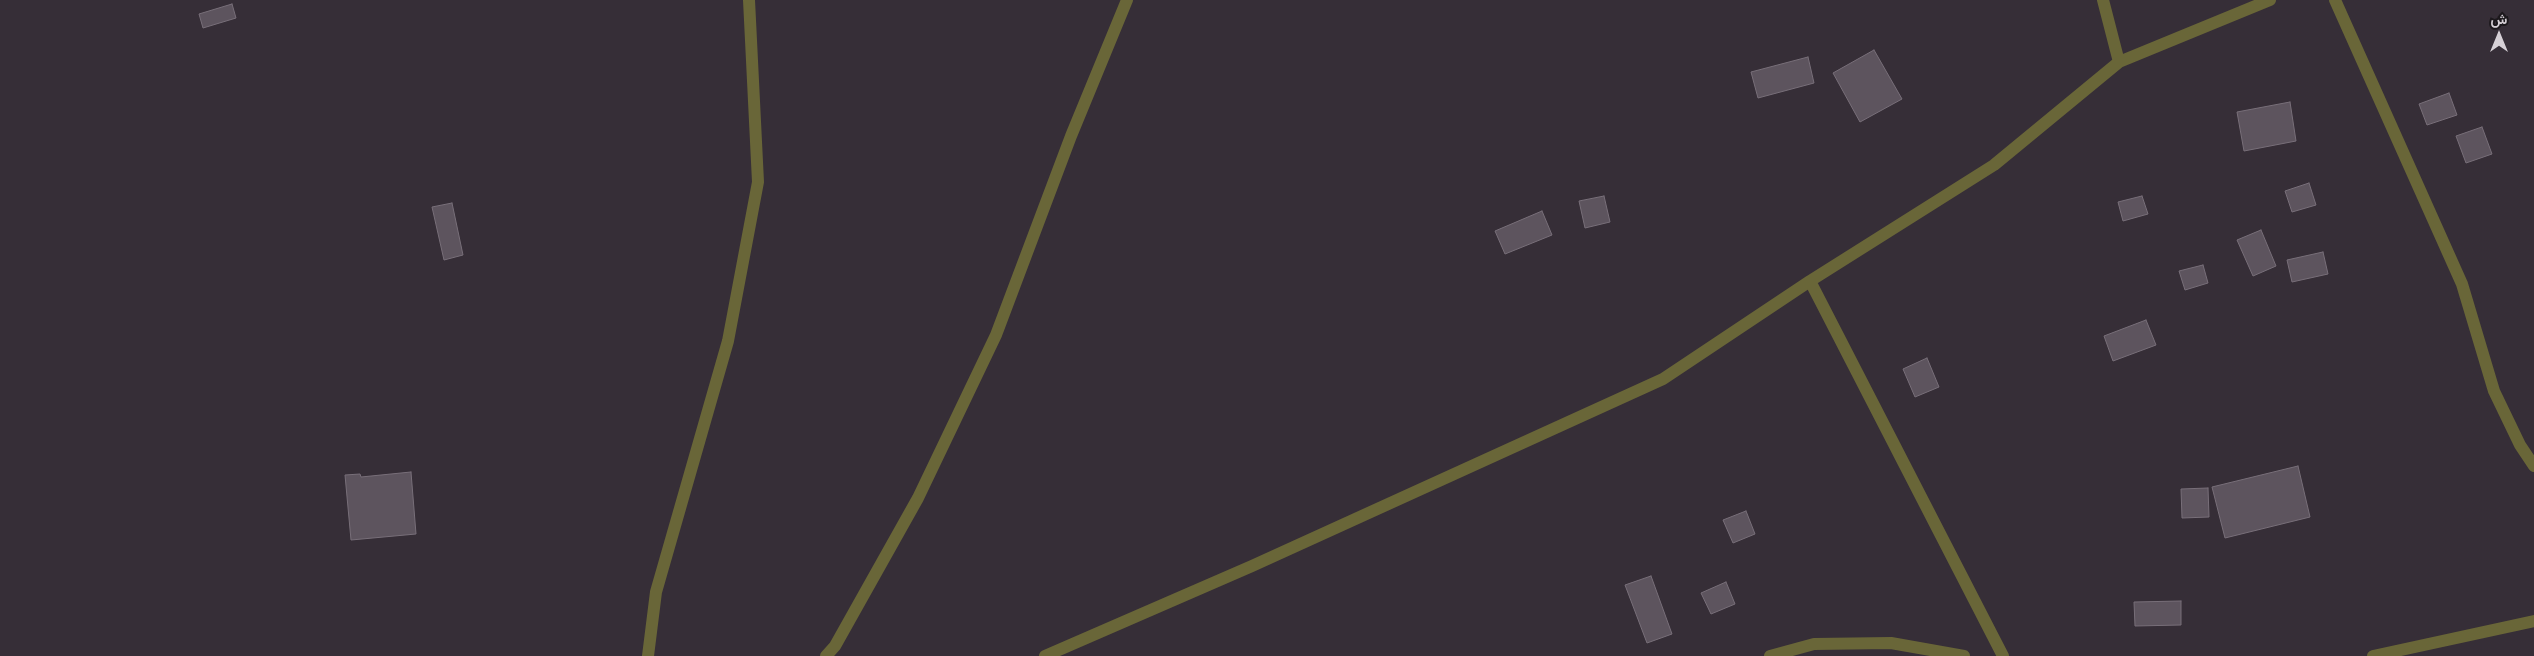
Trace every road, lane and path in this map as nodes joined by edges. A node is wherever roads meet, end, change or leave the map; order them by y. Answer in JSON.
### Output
{"nodes":[{"id":1,"x":749,"y":0,"type":"edge"},
{"id":2,"x":1127,"y":0,"type":"edge"},
{"id":3,"x":2102,"y":0,"type":"edge"},
{"id":4,"x":2270,"y":0,"type":"edge"},
{"id":5,"x":2335,"y":0,"type":"edge"},
{"id":6,"x":2120,"y":62,"type":"junction"},
{"id":7,"x":1810,"y":282,"type":"junction"},
{"id":8,"x":2534,"y":466,"type":"edge"},
{"id":9,"x":2534,"y":622,"type":"edge"},
{"id":10,"x":648,"y":656,"type":"edge"},
{"id":11,"x":826,"y":656,"type":"edge"},
{"id":12,"x":1045,"y":656,"type":"edge"},
{"id":13,"x":1770,"y":656,"type":"edge"},
{"id":14,"x":1964,"y":656,"type":"edge"},
{"id":15,"x":2003,"y":656,"type":"edge"},
{"id":16,"x":2373,"y":656,"type":"edge"}],
"edges":[{"from":1,"to":10,"type":"street"},
{"from":2,"to":11,"type":"street"},
{"from":3,"to":6,"type":"street"},
{"from":4,"to":6,"type":"street"},
{"from":5,"to":8,"type":"street"},
{"from":6,"to":7,"type":"street"},
{"from":7,"to":12,"type":"street"},
{"from":7,"to":15,"type":"street"},
{"from":9,"to":16,"type":"street"},
{"from":13,"to":14,"type":"street"}]}
